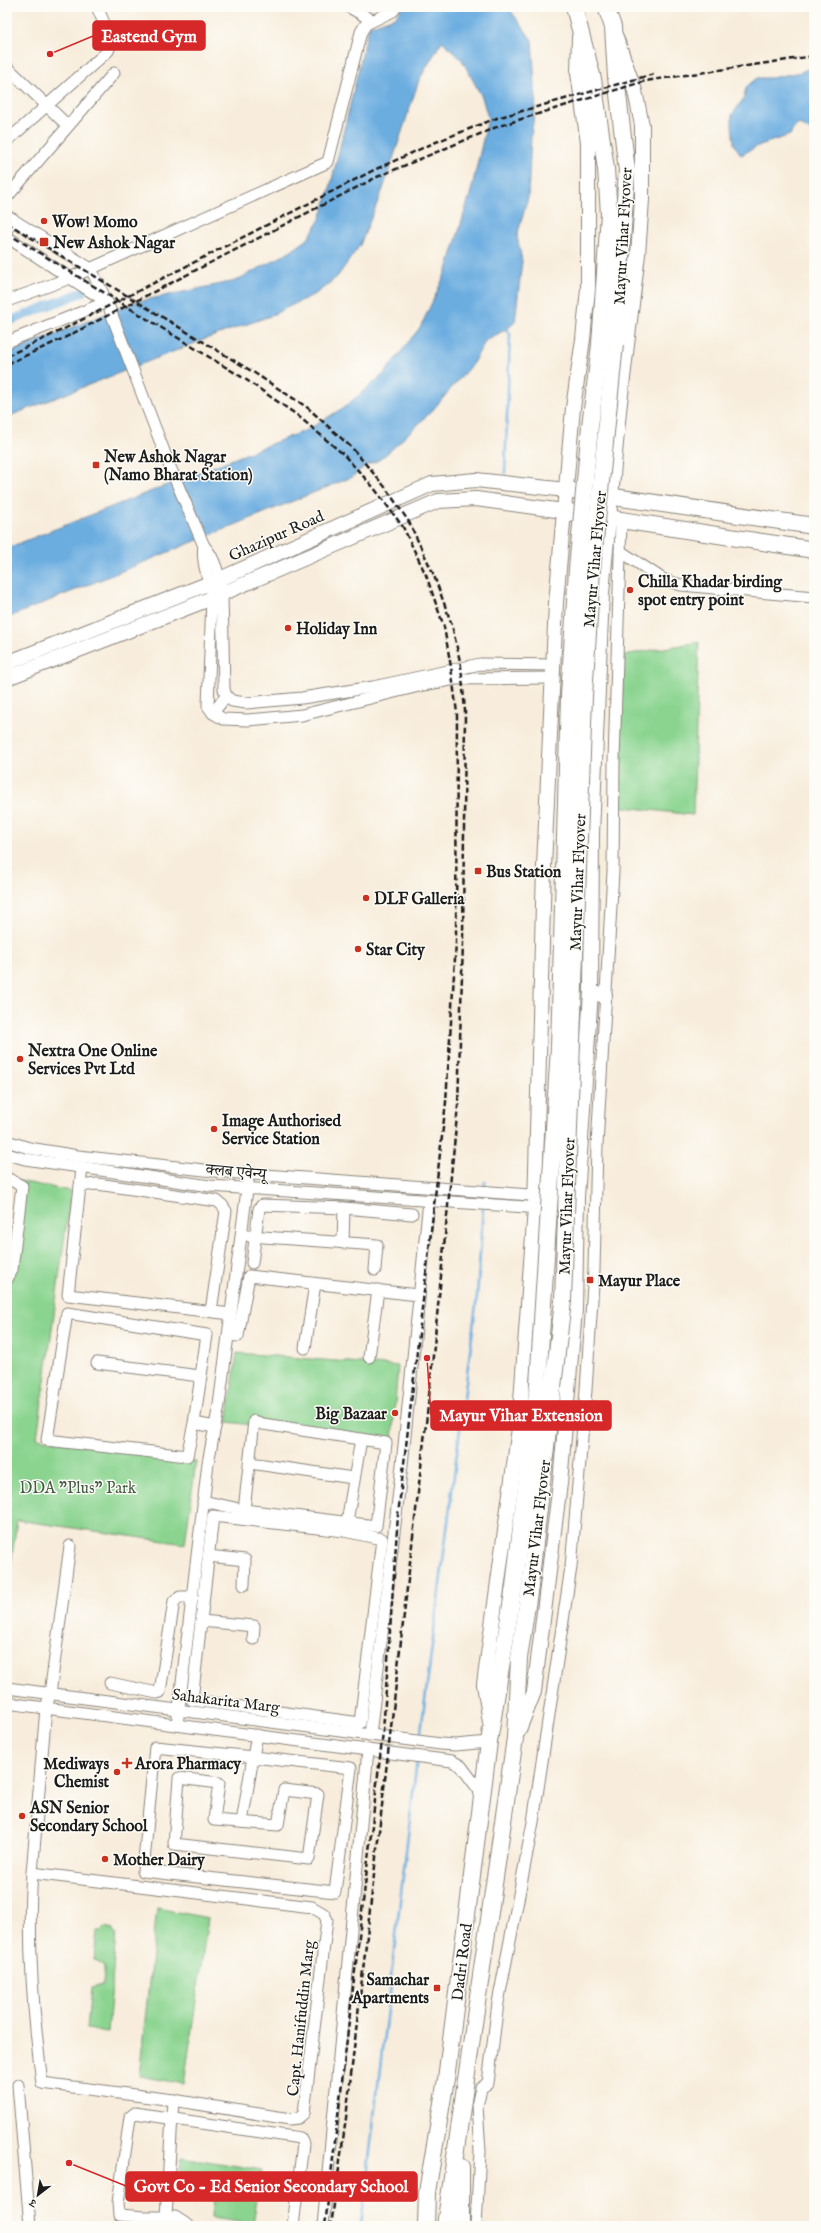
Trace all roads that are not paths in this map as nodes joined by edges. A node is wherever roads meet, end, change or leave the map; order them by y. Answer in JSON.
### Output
{"nodes":[{"id":1,"x":97,"y":7,"type":"edge"},
{"id":2,"x":349,"y":7,"type":"edge"},
{"id":3,"x":574,"y":7,"type":"edge"},
{"id":4,"x":606,"y":7,"type":"edge"},
{"id":5,"x":395,"y":9,"type":"edge"},
{"id":6,"x":372,"y":20,"type":"junction"},
{"id":7,"x":613,"y":27,"type":"junction"},
{"id":8,"x":580,"y":33,"type":"junction"},
{"id":9,"x":7,"y":66,"type":"edge"},
{"id":10,"x":114,"y":73,"type":"dead end"},
{"id":11,"x":47,"y":107,"type":"junction"},
{"id":12,"x":68,"y":126,"type":"junction"},
{"id":13,"x":7,"y":141,"type":"edge"},
{"id":14,"x":7,"y":197,"type":"edge"},
{"id":15,"x":9,"y":221,"type":"edge"},
{"id":16,"x":7,"y":237,"type":"edge"},
{"id":17,"x":91,"y":269,"type":"junction"},
{"id":18,"x":70,"y":278,"type":"junction"},
{"id":19,"x":7,"y":301,"type":"edge"},
{"id":20,"x":108,"y":306,"type":"junction"},
{"id":21,"x":7,"y":342,"type":"edge"},
{"id":22,"x":573,"y":408,"type":"junction"},
{"id":23,"x":619,"y":410,"type":"junction"},
{"id":24,"x":566,"y":490,"type":"junction"},
{"id":25,"x":612,"y":495,"type":"junction"},
{"id":26,"x":563,"y":511,"type":"junction"},
{"id":27,"x":615,"y":520,"type":"junction"},
{"id":28,"x":810,"y":525,"type":"edge"},
{"id":29,"x":808,"y":549,"type":"edge"},
{"id":30,"x":620,"y":551,"type":"junction"},
{"id":31,"x":214,"y":577,"type":"junction"},
{"id":32,"x":217,"y":596,"type":"junction"},
{"id":33,"x":814,"y":597,"type":"edge"},
{"id":34,"x":7,"y":663,"type":"edge"},
{"id":35,"x":552,"y":672,"type":"junction"},
{"id":36,"x":7,"y":678,"type":"edge"},
{"id":37,"x":226,"y":696,"type":"junction"},
{"id":38,"x":213,"y":713,"type":"junction"},
{"id":39,"x":590,"y":992,"type":"junction"},
{"id":40,"x":605,"y":996,"type":"junction"},
{"id":41,"x":7,"y":1141,"type":"edge"},
{"id":42,"x":7,"y":1154,"type":"edge"},
{"id":43,"x":82,"y":1168,"type":"junction"},
{"id":44,"x":249,"y":1174,"type":"junction"},
{"id":45,"x":7,"y":1178,"type":"edge"},
{"id":46,"x":80,"y":1186,"type":"junction"},
{"id":47,"x":247,"y":1189,"type":"junction"},
{"id":48,"x":429,"y":1201,"type":"junction"},
{"id":49,"x":535,"y":1202,"type":"junction"},
{"id":50,"x":577,"y":1204,"type":"junction"},
{"id":51,"x":344,"y":1208,"type":"junction"},
{"id":52,"x":412,"y":1214,"type":"dead end"},
{"id":53,"x":241,"y":1235,"type":"junction"},
{"id":54,"x":255,"y":1236,"type":"junction"},
{"id":55,"x":344,"y":1243,"type":"junction"},
{"id":56,"x":252,"y":1263,"type":"dead end"},
{"id":57,"x":375,"y":1270,"type":"dead end"},
{"id":58,"x":7,"y":1279,"type":"edge"},
{"id":59,"x":315,"y":1284,"type":"junction"},
{"id":60,"x":378,"y":1290,"type":"junction"},
{"id":61,"x":418,"y":1295,"type":"junction"},
{"id":62,"x":528,"y":1308,"type":"junction"},
{"id":63,"x":575,"y":1310,"type":"junction"},
{"id":64,"x":211,"y":1312,"type":"junction"},
{"id":65,"x":231,"y":1314,"type":"junction"},
{"id":66,"x":228,"y":1335,"type":"junction"},
{"id":67,"x":306,"y":1348,"type":"dead end"},
{"id":68,"x":369,"y":1357,"type":"dead end"},
{"id":69,"x":97,"y":1363,"type":"dead end"},
{"id":70,"x":200,"y":1376,"type":"junction"},
{"id":71,"x":194,"y":1423,"type":"junction"},
{"id":72,"x":215,"y":1427,"type":"junction"},
{"id":73,"x":361,"y":1439,"type":"junction"},
{"id":74,"x":250,"y":1463,"type":"junction"},
{"id":75,"x":353,"y":1478,"type":"junction"},
{"id":76,"x":203,"y":1501,"type":"junction"},
{"id":77,"x":244,"y":1510,"type":"junction"},
{"id":78,"x":201,"y":1522,"type":"junction"},
{"id":79,"x":347,"y":1522,"type":"junction"},
{"id":80,"x":212,"y":1524,"type":"junction"},
{"id":81,"x":70,"y":1546,"type":"dead end"},
{"id":82,"x":208,"y":1556,"type":"junction"},
{"id":83,"x":244,"y":1585,"type":"dead end"},
{"id":84,"x":193,"y":1597,"type":"junction"},
{"id":85,"x":201,"y":1621,"type":"junction"},
{"id":86,"x":253,"y":1639,"type":"dead end"},
{"id":87,"x":110,"y":1683,"type":"dead end"},
{"id":88,"x":7,"y":1688,"type":"edge"},
{"id":89,"x":50,"y":1694,"type":"junction"},
{"id":90,"x":192,"y":1700,"type":"junction"},
{"id":91,"x":7,"y":1702,"type":"edge"},
{"id":92,"x":179,"y":1705,"type":"junction"},
{"id":93,"x":46,"y":1708,"type":"junction"},
{"id":94,"x":177,"y":1725,"type":"junction"},
{"id":95,"x":257,"y":1735,"type":"junction"},
{"id":96,"x":370,"y":1735,"type":"junction"},
{"id":97,"x":490,"y":1737,"type":"junction"},
{"id":98,"x":515,"y":1738,"type":"junction"},
{"id":99,"x":368,"y":1750,"type":"junction"},
{"id":100,"x":253,"y":1757,"type":"junction"},
{"id":101,"x":482,"y":1794,"type":"junction"},
{"id":102,"x":242,"y":1822,"type":"junction"},
{"id":103,"x":32,"y":1873,"type":"junction"},
{"id":104,"x":18,"y":2085,"type":"dead end"},
{"id":105,"x":173,"y":2100,"type":"junction"},
{"id":106,"x":461,"y":2105,"type":"junction"},
{"id":107,"x":172,"y":2118,"type":"junction"},
{"id":108,"x":427,"y":2192,"type":"junction"},
{"id":109,"x":166,"y":2217,"type":"junction"},
{"id":110,"x":30,"y":2226,"type":"edge"},
{"id":111,"x":189,"y":2226,"type":"edge"},
{"id":112,"x":293,"y":2226,"type":"edge"},
{"id":113,"x":323,"y":2226,"type":"edge"},
{"id":114,"x":418,"y":2226,"type":"edge"},
{"id":115,"x":426,"y":2226,"type":"edge"},
{"id":116,"x":445,"y":2226,"type":"edge"},
{"id":117,"x":461,"y":2226,"type":"edge"},
{"id":118,"x":476,"y":2226,"type":"edge"}],
"edges":[{"from":1,"to":11,"type":"street"},
{"from":2,"to":6,"type":"street"},
{"from":3,"to":8,"type":"highway"},
{"from":4,"to":7,"type":"highway"},
{"from":5,"to":6,"type":"street"},
{"from":6,"to":17,"type":"street"},
{"from":7,"to":23,"type":"main road"},
{"from":7,"to":98,"type":"highway","name":"Mayur Vihar Flyover","bridge":true},
{"from":8,"to":22,"type":"main road"},
{"from":8,"to":97,"type":"highway","name":"Mayur Vihar Flyover","bridge":true},
{"from":9,"to":11,"type":"street"},
{"from":10,"to":12,"type":"street"},
{"from":11,"to":12,"type":"street"},
{"from":11,"to":13,"type":"street"},
{"from":12,"to":14,"type":"street"},
{"from":15,"to":17,"type":"street"},
{"from":16,"to":18,"type":"street"},
{"from":17,"to":18,"type":"street"},
{"from":17,"to":20,"type":"street"},
{"from":18,"to":19,"type":"street"},
{"from":18,"to":20,"type":"street"},
{"from":20,"to":21,"type":"street"},
{"from":20,"to":31,"type":"street"},
{"from":22,"to":23,"type":"main road"},
{"from":22,"to":24,"type":"main road"},
{"from":23,"to":25,"type":"main road"},
{"from":24,"to":25,"type":"highway"},
{"from":24,"to":26,"type":"main road"},
{"from":24,"to":31,"type":"main road","name":"Ghazipur Road"},
{"from":25,"to":27,"type":"main road"},
{"from":25,"to":28,"type":"highway"},
{"from":26,"to":27,"type":"highway"},
{"from":26,"to":32,"type":"main road","name":"Ghazipur Road"},
{"from":26,"to":35,"type":"main road"},
{"from":27,"to":29,"type":"highway"},
{"from":27,"to":30,"type":"street"},
{"from":27,"to":39,"type":"main road"},
{"from":30,"to":33,"type":"street"},
{"from":30,"to":40,"type":"street"},
{"from":31,"to":32,"type":"street"},
{"from":31,"to":34,"type":"main road","name":"Ghazipur Road"},
{"from":32,"to":36,"type":"main road","name":"Ghazipur Road"},
{"from":32,"to":37,"type":"street"},
{"from":32,"to":38,"type":"street"},
{"from":35,"to":37,"type":"street"},
{"from":35,"to":38,"type":"street"},
{"from":35,"to":49,"type":"main road"},
{"from":37,"to":38,"type":"street"},
{"from":39,"to":40,"type":"main road"},
{"from":39,"to":50,"type":"main road"},
{"from":40,"to":118,"type":"street"},
{"from":41,"to":44,"type":"street","name":"क्लब एवेन्यू"},
{"from":42,"to":43,"type":"street","name":"क्लब एवेन्यू"},
{"from":43,"to":46,"type":"street"},
{"from":43,"to":47,"type":"street","name":"क्लब एवेन्यू"},
{"from":44,"to":47,"type":"street"},
{"from":44,"to":49,"type":"street","name":"क्लब एवेन्यू"},
{"from":45,"to":58,"type":"street"},
{"from":46,"to":64,"type":"street"},
{"from":46,"to":64,"type":"street"},
{"from":47,"to":48,"type":"street","name":"क्लब एवेन्यू"},
{"from":47,"to":53,"type":"street"},
{"from":48,"to":49,"type":"street","name":"क्लब एवेन्यू"},
{"from":48,"to":61,"type":"street"},
{"from":49,"to":50,"type":"street"},
{"from":49,"to":62,"type":"main road"},
{"from":50,"to":63,"type":"main road"},
{"from":51,"to":52,"type":"street","name":"क्लब एवेन्यू"},
{"from":51,"to":54,"type":"street","name":"क्लब एवेन्यू"},
{"from":51,"to":55,"type":"street"},
{"from":53,"to":54,"type":"street"},
{"from":53,"to":65,"type":"street"},
{"from":54,"to":55,"type":"street"},
{"from":54,"to":56,"type":"street","name":"क्लब एवेन्यू"},
{"from":55,"to":57,"type":"street"},
{"from":59,"to":60,"type":"street"},
{"from":59,"to":66,"type":"street"},
{"from":59,"to":67,"type":"street"},
{"from":60,"to":61,"type":"street"},
{"from":60,"to":68,"type":"street"},
{"from":61,"to":96,"type":"street"},
{"from":62,"to":63,"type":"main road"},
{"from":62,"to":97,"type":"main road"},
{"from":63,"to":98,"type":"main road"},
{"from":64,"to":65,"type":"street"},
{"from":65,"to":66,"type":"street"},
{"from":66,"to":72,"type":"street"},
{"from":69,"to":70,"type":"street"},
{"from":70,"to":71,"type":"street"},
{"from":70,"to":71,"type":"street"},
{"from":71,"to":72,"type":"street"},
{"from":72,"to":76,"type":"street"},
{"from":73,"to":74,"type":"street"},
{"from":73,"to":75,"type":"street"},
{"from":73,"to":79,"type":"street"},
{"from":74,"to":75,"type":"street"},
{"from":74,"to":77,"type":"street"},
{"from":75,"to":79,"type":"street"},
{"from":76,"to":77,"type":"street"},
{"from":76,"to":78,"type":"street"},
{"from":77,"to":79,"type":"street"},
{"from":78,"to":80,"type":"street"},
{"from":78,"to":84,"type":"street"},
{"from":80,"to":82,"type":"street"},
{"from":80,"to":90,"type":"street"},
{"from":81,"to":89,"type":"street","name":"Capt. Hanifuddin Marg"},
{"from":82,"to":83,"type":"street"},
{"from":82,"to":85,"type":"street"},
{"from":84,"to":87,"type":"street"},
{"from":84,"to":92,"type":"street"},
{"from":85,"to":86,"type":"street"},
{"from":85,"to":90,"type":"street"},
{"from":88,"to":89,"type":"street","name":"Sahakarita Marg"},
{"from":89,"to":92,"type":"street","name":"Sahakarita Marg"},
{"from":89,"to":93,"type":"street","name":"Capt. Hanifuddin Marg"},
{"from":90,"to":92,"type":"street"},
{"from":91,"to":93,"type":"street","name":"Sahakarita Marg"},
{"from":92,"to":94,"type":"street"},
{"from":92,"to":96,"type":"street","name":"Sahakarita Marg"},
{"from":93,"to":94,"type":"street","name":"Sahakarita Marg"},
{"from":93,"to":103,"type":"street","name":"Capt. Hanifuddin Marg"},
{"from":94,"to":95,"type":"street","name":"Sahakarita Marg"},
{"from":95,"to":99,"type":"street","name":"Sahakarita Marg"},
{"from":95,"to":100,"type":"street"},
{"from":96,"to":97,"type":"street","name":"Sahakarita Marg"},
{"from":97,"to":101,"type":"highway","name":"Dadri Road"},
{"from":98,"to":106,"type":"highway","name":"Dadri Road"},
{"from":99,"to":101,"type":"street","name":"Sahakarita Marg"},
{"from":99,"to":113,"type":"street"},
{"from":100,"to":100,"type":"street"},
{"from":100,"to":102,"type":"street"},
{"from":101,"to":108,"type":"highway","name":"Dadri Road"},
{"from":102,"to":102,"type":"street"},
{"from":103,"to":105,"type":"street","name":"Capt. Hanifuddin Marg"},
{"from":103,"to":105,"type":"street","name":"Capt. Hanifuddin Marg"},
{"from":104,"to":110,"type":"street"},
{"from":105,"to":107,"type":"street"},
{"from":106,"to":116,"type":"highway"},
{"from":106,"to":117,"type":"highway"},
{"from":107,"to":109,"type":"street"},
{"from":107,"to":109,"type":"street"},
{"from":107,"to":112,"type":"street"},
{"from":108,"to":114,"type":"highway"},
{"from":108,"to":115,"type":"highway"},
{"from":109,"to":111,"type":"street"}]}
